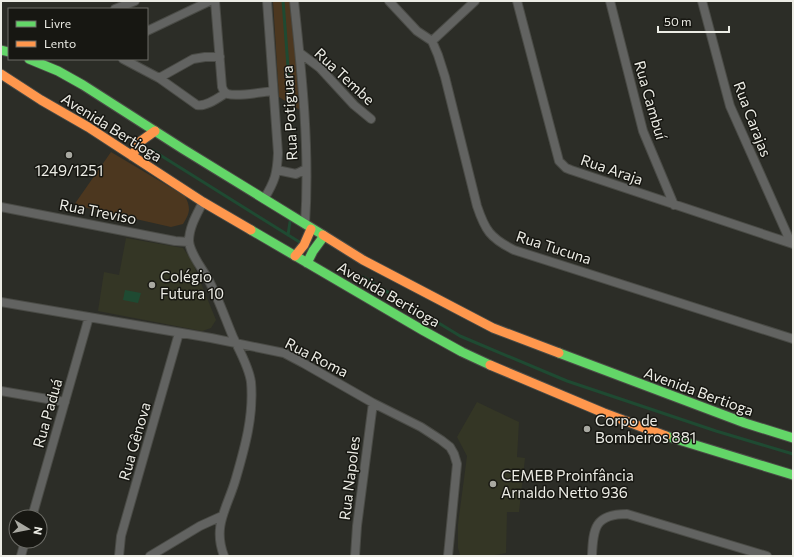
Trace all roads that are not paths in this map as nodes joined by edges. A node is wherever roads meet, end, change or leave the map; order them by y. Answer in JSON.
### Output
{"nodes":[{"id":1,"x":134,"y":1,"type":"edge"},
{"id":2,"x":210,"y":1,"type":"edge"},
{"id":3,"x":215,"y":1,"type":"edge"},
{"id":4,"x":267,"y":1,"type":"edge"},
{"id":5,"x":294,"y":1,"type":"edge"},
{"id":6,"x":389,"y":1,"type":"edge"},
{"id":7,"x":475,"y":1,"type":"edge"},
{"id":8,"x":517,"y":1,"type":"edge"},
{"id":9,"x":610,"y":1,"type":"edge"},
{"id":10,"x":702,"y":1,"type":"edge"},
{"id":11,"x":117,"y":8,"type":"edge"},
{"id":12,"x":148,"y":31,"type":"edge"},
{"id":13,"x":432,"y":40,"type":"junction"},
{"id":14,"x":300,"y":53,"type":"junction"},
{"id":15,"x":220,"y":57,"type":"junction"},
{"id":16,"x":32,"y":60,"type":"edge"},
{"id":17,"x":125,"y":60,"type":"edge"},
{"id":18,"x":1,"y":74,"type":"edge"},
{"id":19,"x":159,"y":78,"type":"junction"},
{"id":20,"x":274,"y":91,"type":"junction"},
{"id":21,"x":226,"y":93,"type":"junction"},
{"id":22,"x":371,"y":119,"type":"dead end"},
{"id":23,"x":155,"y":131,"type":"junction"},
{"id":24,"x":132,"y":156,"type":"junction"},
{"id":25,"x":277,"y":170,"type":"junction"},
{"id":26,"x":306,"y":170,"type":"junction"},
{"id":27,"x":264,"y":199,"type":"junction"},
{"id":28,"x":203,"y":202,"type":"junction"},
{"id":29,"x":674,"y":205,"type":"junction"},
{"id":30,"x":1,"y":207,"type":"edge"},
{"id":31,"x":308,"y":226,"type":"junction"},
{"id":32,"x":324,"y":236,"type":"junction"},
{"id":33,"x":189,"y":242,"type":"junction"},
{"id":34,"x":792,"y":244,"type":"edge"},
{"id":35,"x":295,"y":256,"type":"junction"},
{"id":36,"x":307,"y":263,"type":"junction"},
{"id":37,"x":1,"y":302,"type":"edge"},
{"id":38,"x":89,"y":317,"type":"junction"},
{"id":39,"x":179,"y":334,"type":"junction"},
{"id":40,"x":793,"y":339,"type":"edge"},
{"id":41,"x":236,"y":343,"type":"junction"},
{"id":42,"x":1,"y":391,"type":"edge"},
{"id":43,"x":65,"y":402,"type":"junction"},
{"id":44,"x":373,"y":403,"type":"junction"},
{"id":45,"x":793,"y":438,"type":"edge"},
{"id":46,"x":793,"y":475,"type":"edge"},
{"id":47,"x":34,"y":509,"type":"edge"},
{"id":48,"x":222,"y":516,"type":"junction"},
{"id":49,"x":119,"y":556,"type":"edge"},
{"id":50,"x":150,"y":556,"type":"edge"},
{"id":51,"x":224,"y":556,"type":"edge"},
{"id":52,"x":355,"y":556,"type":"edge"},
{"id":53,"x":448,"y":556,"type":"edge"},
{"id":54,"x":592,"y":556,"type":"edge"},
{"id":55,"x":766,"y":556,"type":"edge"}],
"edges":[{"from":1,"to":11,"type":"street"},
{"from":2,"to":12,"type":"street"},
{"from":3,"to":15,"type":"street"},
{"from":4,"to":20,"type":"street","name":"Rua Potiguara"},
{"from":5,"to":14,"type":"street","name":"Rua Potiguara"},
{"from":6,"to":13,"type":"street"},
{"from":7,"to":13,"type":"street"},
{"from":8,"to":29,"type":"street","name":"Rua Araja"},
{"from":9,"to":29,"type":"street","name":"Rua Cambuí"},
{"from":10,"to":34,"type":"street","name":"Rua Carajas"},
{"from":13,"to":40,"type":"street","name":"Rua Tucuna"},
{"from":14,"to":22,"type":"street","name":"Rua Tembe"},
{"from":14,"to":26,"type":"street","name":"Rua Potiguara"},
{"from":15,"to":19,"type":"street"},
{"from":15,"to":21,"type":"street"},
{"from":16,"to":23,"type":"street","name":"Avenida Bertioga"},
{"from":17,"to":19,"type":"street"},
{"from":18,"to":24,"type":"street","name":"Avenida Bertioga"},
{"from":19,"to":21,"type":"street"},
{"from":20,"to":21,"type":"street"},
{"from":20,"to":25,"type":"street","name":"Rua Potiguara"},
{"from":23,"to":24,"type":"street"},
{"from":23,"to":27,"type":"street","name":"Avenida Bertioga"},
{"from":24,"to":28,"type":"street","name":"Avenida Bertioga"},
{"from":25,"to":26,"type":"street"},
{"from":25,"to":27,"type":"street","name":"Rua Potiguara"},
{"from":26,"to":31,"type":"street","name":"Rua Potiguara"},
{"from":27,"to":31,"type":"street","name":"Avenida Bertioga"},
{"from":28,"to":33,"type":"street"},
{"from":28,"to":35,"type":"street","name":"Avenida Bertioga"},
{"from":29,"to":34,"type":"street","name":"Rua Araja"},
{"from":30,"to":33,"type":"street","name":"Rua Treviso"},
{"from":31,"to":32,"type":"street","name":"Avenida Bertioga"},
{"from":31,"to":35,"type":"street"},
{"from":32,"to":36,"type":"street"},
{"from":32,"to":45,"type":"street","name":"Avenida Bertioga"},
{"from":33,"to":41,"type":"street"},
{"from":35,"to":36,"type":"street","name":"Avenida Bertioga"},
{"from":36,"to":46,"type":"street","name":"Avenida Bertioga"},
{"from":37,"to":38,"type":"street","name":"Rua Roma"},
{"from":38,"to":39,"type":"street","name":"Rua Roma"},
{"from":38,"to":43,"type":"street","name":"Rua Paduá"},
{"from":39,"to":41,"type":"street","name":"Rua Roma"},
{"from":39,"to":49,"type":"street","name":"Rua Gênova"},
{"from":41,"to":44,"type":"street","name":"Rua Roma"},
{"from":41,"to":48,"type":"street"},
{"from":42,"to":43,"type":"street"},
{"from":43,"to":47,"type":"street","name":"Rua Paduá"},
{"from":44,"to":52,"type":"street","name":"Rua Napoles"},
{"from":44,"to":53,"type":"street","name":"Rua Roma"},
{"from":48,"to":50,"type":"street"},
{"from":48,"to":51,"type":"street"},
{"from":54,"to":55,"type":"street"}]}
